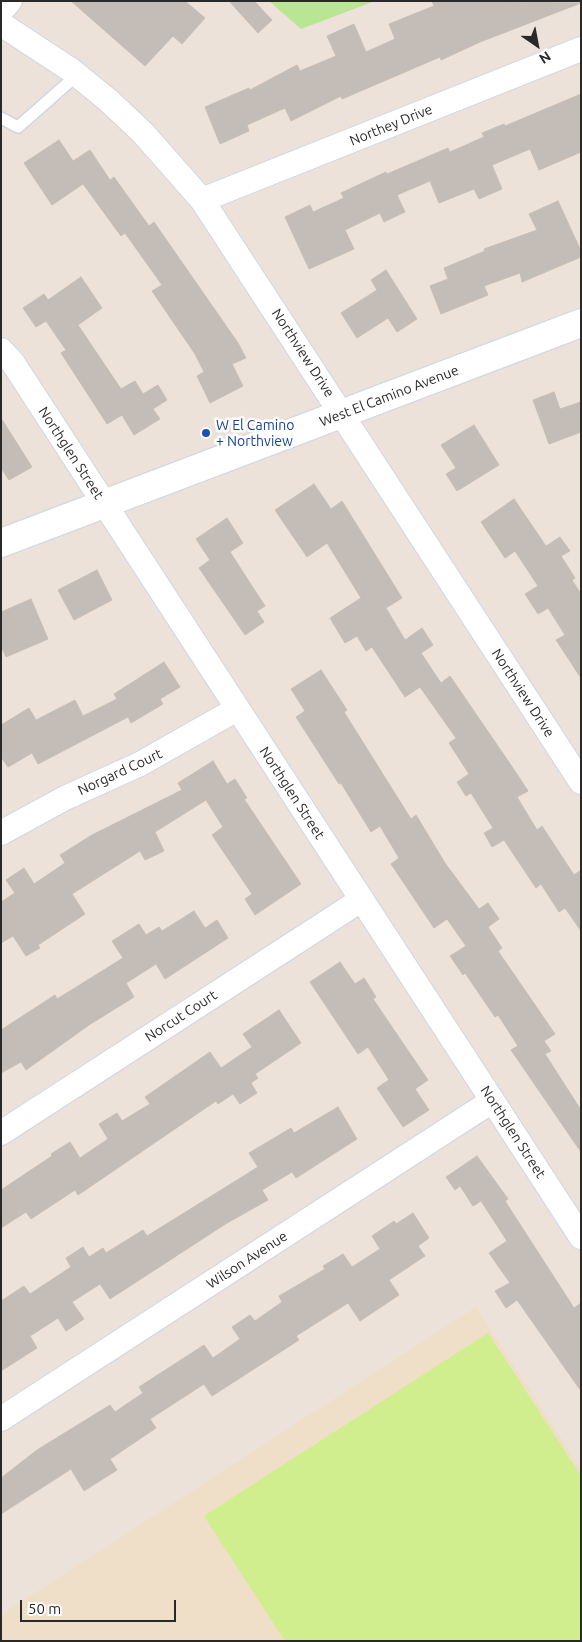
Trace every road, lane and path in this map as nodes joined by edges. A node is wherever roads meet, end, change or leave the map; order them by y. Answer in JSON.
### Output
{"nodes":[{"id":1,"x":10,"y":1,"type":"edge"},
{"id":2,"x":1,"y":11,"type":"edge"},
{"id":3,"x":1,"y":24,"type":"edge"},
{"id":4,"x":581,"y":49,"type":"edge"},
{"id":5,"x":77,"y":75,"type":"junction"},
{"id":6,"x":1,"y":118,"type":"edge"},
{"id":7,"x":202,"y":200,"type":"junction"},
{"id":8,"x":580,"y":324,"type":"edge"},
{"id":9,"x":1,"y":350,"type":"edge"},
{"id":10,"x":342,"y":414,"type":"junction"},
{"id":11,"x":104,"y":504,"type":"junction"},
{"id":12,"x":1,"y":543,"type":"edge"},
{"id":13,"x":237,"y":709,"type":"junction"},
{"id":14,"x":581,"y":782,"type":"edge"},
{"id":15,"x":1,"y":832,"type":"edge"},
{"id":16,"x":362,"y":900,"type":"junction"},
{"id":17,"x":492,"y":1101,"type":"junction"},
{"id":18,"x":1,"y":1133,"type":"edge"},
{"id":19,"x":581,"y":1237,"type":"edge"},
{"id":20,"x":1,"y":1419,"type":"edge"}],
"edges":[{"from":1,"to":2,"type":"street"},
{"from":3,"to":5,"type":"street","name":"Northview Drive"},
{"from":4,"to":7,"type":"street","name":"Northey Drive"},
{"from":5,"to":6,"type":"lane"},
{"from":5,"to":7,"type":"street","name":"Northview Drive"},
{"from":7,"to":10,"type":"street","name":"Northview Drive"},
{"from":8,"to":10,"type":"main road","name":"West El Camino Avenue"},
{"from":9,"to":11,"type":"street","name":"Northglen Street"},
{"from":10,"to":11,"type":"main road","name":"West El Camino Avenue"},
{"from":10,"to":14,"type":"street","name":"Northview Drive"},
{"from":11,"to":12,"type":"main road","name":"West El Camino Avenue"},
{"from":11,"to":13,"type":"street","name":"Northglen Street"},
{"from":13,"to":15,"type":"street","name":"Norgard Court"},
{"from":13,"to":16,"type":"street","name":"Northglen Street"},
{"from":16,"to":17,"type":"street","name":"Northglen Street"},
{"from":16,"to":18,"type":"street","name":"Norcut Court"},
{"from":17,"to":19,"type":"street","name":"Northglen Street"},
{"from":17,"to":20,"type":"street","name":"Wilson Avenue"}]}
